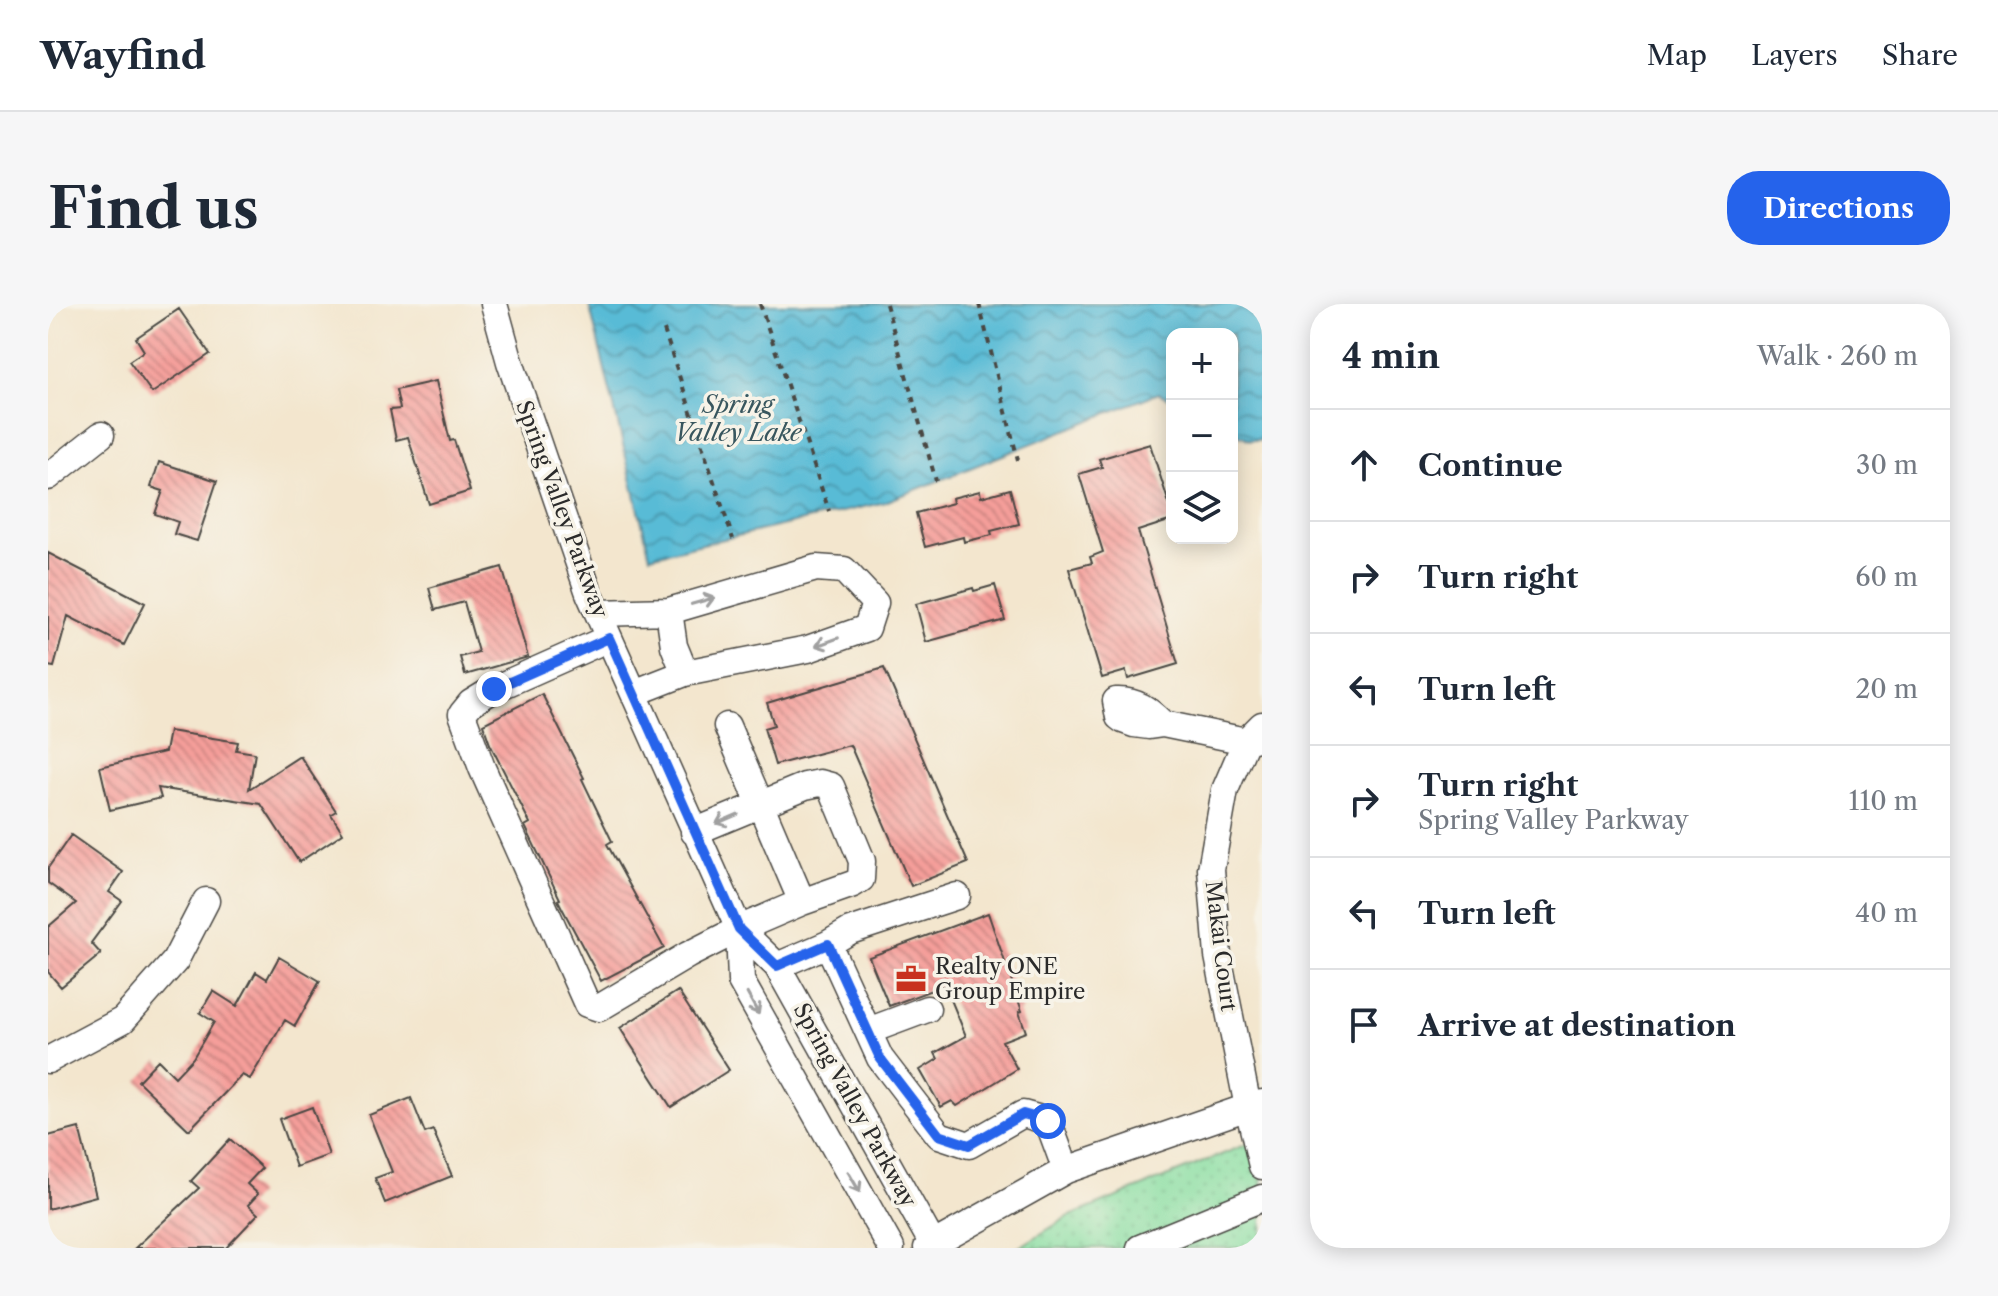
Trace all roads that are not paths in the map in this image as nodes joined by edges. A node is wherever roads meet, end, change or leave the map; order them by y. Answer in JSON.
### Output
{"nodes":[{"id":1,"x":494,"y":304,"type":"edge"},
{"id":2,"x":101,"y":435,"type":"dead end"},
{"id":3,"x":48,"y":477,"type":"edge"},
{"id":4,"x":669,"y":611,"type":"junction"},
{"id":5,"x":598,"y":613,"type":"junction"},
{"id":6,"x":609,"y":638,"type":"junction"},
{"id":7,"x":685,"y":673,"type":"junction"},
{"id":8,"x":634,"y":693,"type":"junction"},
{"id":9,"x":1163,"y":724,"type":"dead end"},
{"id":10,"x":727,"y":726,"type":"dead end"},
{"id":11,"x":1257,"y":734,"type":"edge"},
{"id":12,"x":759,"y":805,"type":"junction"},
{"id":13,"x":694,"y":832,"type":"junction"},
{"id":14,"x":957,"y":896,"type":"dead end"},
{"id":15,"x":206,"y":901,"type":"dead end"},
{"id":16,"x":802,"y":902,"type":"junction"},
{"id":17,"x":739,"y":929,"type":"junction"},
{"id":18,"x":828,"y":944,"type":"junction"},
{"id":19,"x":777,"y":966,"type":"junction"},
{"id":20,"x":927,"y":1009,"type":"dead end"},
{"id":21,"x":868,"y":1031,"type":"junction"},
{"id":22,"x":48,"y":1060,"type":"edge"},
{"id":23,"x":1255,"y":1105,"type":"edge"},
{"id":24,"x":1262,"y":1166,"type":"edge"},
{"id":25,"x":1066,"y":1170,"type":"junction"},
{"id":26,"x":1262,"y":1198,"type":"edge"},
{"id":27,"x":932,"y":1247,"type":"edge"},
{"id":28,"x":891,"y":1248,"type":"edge"},
{"id":29,"x":1140,"y":1248,"type":"edge"}],
"edges":[{"from":1,"to":5,"type":"street","name":"Spring Valley Parkway"},
{"from":2,"to":3,"type":"street"},
{"from":4,"to":5,"type":"street"},
{"from":4,"to":7,"type":"street"},
{"from":4,"to":7,"type":"street","one_way":true},
{"from":5,"to":6,"type":"street","name":"Spring Valley Parkway"},
{"from":6,"to":8,"type":"street","name":"Spring Valley Parkway"},
{"from":6,"to":17,"type":"street"},
{"from":7,"to":8,"type":"street"},
{"from":8,"to":13,"type":"street","name":"Spring Valley Parkway"},
{"from":9,"to":11,"type":"street"},
{"from":10,"to":12,"type":"street"},
{"from":11,"to":23,"type":"street","name":"Makai Court"},
{"from":12,"to":13,"type":"street","one_way":true},
{"from":12,"to":16,"type":"street"},
{"from":12,"to":16,"type":"street"},
{"from":13,"to":17,"type":"street","name":"Spring Valley Parkway"},
{"from":14,"to":18,"type":"street"},
{"from":15,"to":22,"type":"street"},
{"from":16,"to":17,"type":"street"},
{"from":17,"to":19,"type":"street","name":"Spring Valley Parkway"},
{"from":17,"to":28,"type":"street","name":"Spring Valley Parkway","one_way":true},
{"from":18,"to":19,"type":"street"},
{"from":18,"to":21,"type":"street"},
{"from":19,"to":27,"type":"street","name":"Spring Valley Parkway"},
{"from":20,"to":21,"type":"street"},
{"from":21,"to":25,"type":"street"},
{"from":23,"to":24,"type":"street","name":"Makai Court"},
{"from":23,"to":25,"type":"street"},
{"from":25,"to":27,"type":"street"},
{"from":26,"to":29,"type":"street"}]}
